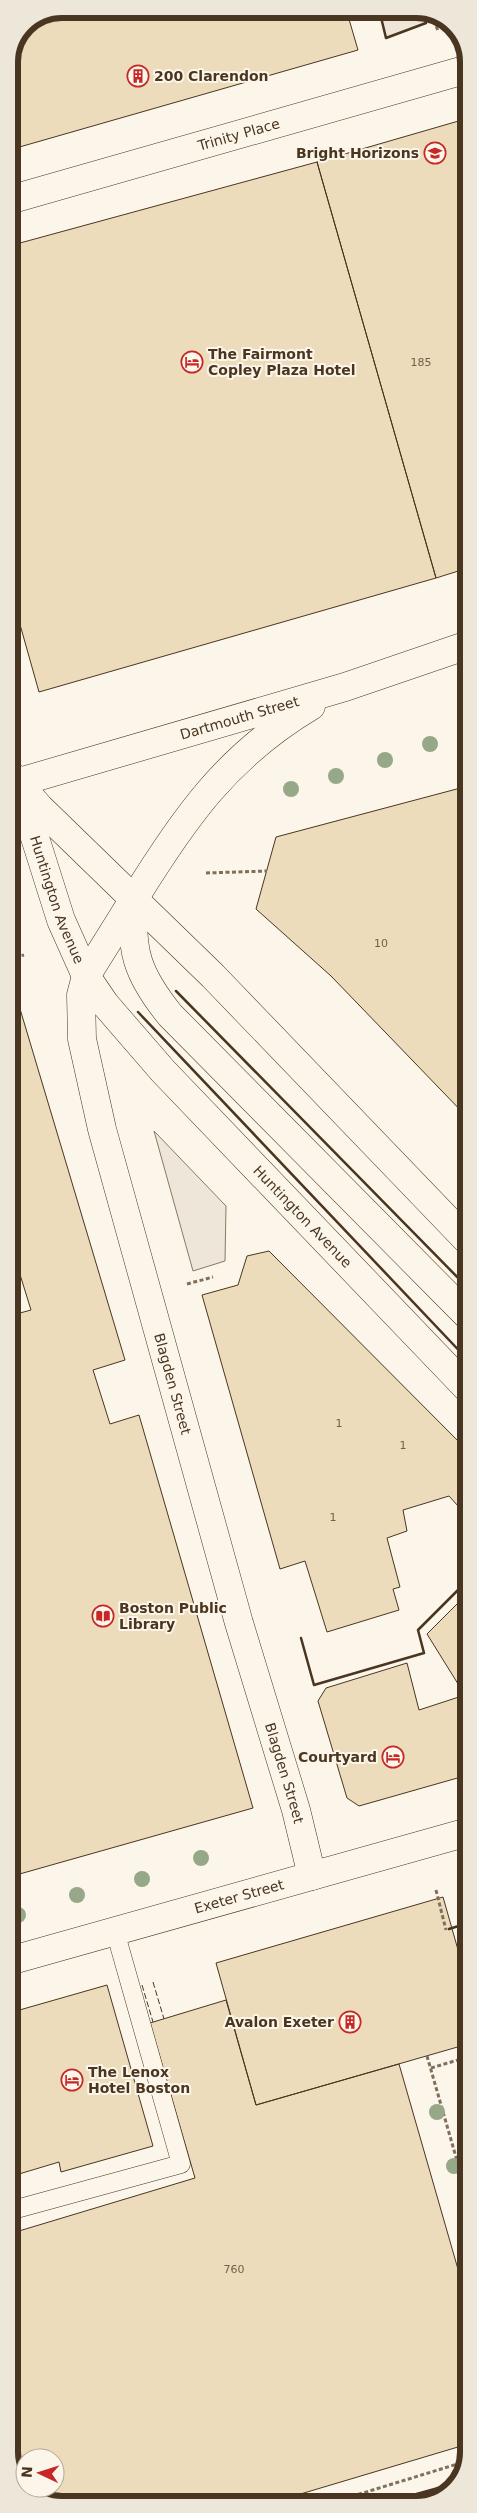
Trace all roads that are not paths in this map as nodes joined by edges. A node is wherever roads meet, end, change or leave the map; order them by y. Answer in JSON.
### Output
{"nodes":[{"id":1,"x":460,"y":71,"type":"edge"},
{"id":2,"x":18,"y":197,"type":"edge"},
{"id":3,"x":460,"y":650,"type":"edge"},
{"id":4,"x":345,"y":687,"type":"junction"},
{"id":5,"x":18,"y":779,"type":"edge"},
{"id":6,"x":18,"y":787,"type":"edge"},
{"id":7,"x":18,"y":798,"type":"edge"},
{"id":8,"x":134,"y":899,"type":"junction"},
{"id":9,"x":86,"y":976,"type":"junction"},
{"id":10,"x":460,"y":1233,"type":"edge"},
{"id":11,"x":460,"y":1308,"type":"edge"},
{"id":12,"x":460,"y":1381,"type":"edge"},
{"id":13,"x":460,"y":1834,"type":"edge"},
{"id":14,"x":312,"y":1876,"type":"junction"},
{"id":15,"x":115,"y":1931,"type":"junction"},
{"id":16,"x":18,"y":1958,"type":"edge"},
{"id":17,"x":18,"y":2209,"type":"edge"}],
"edges":[{"from":1,"to":2,"type":"main road","name":"Trinity Place"},
{"from":3,"to":4,"type":"main road","name":"Dartmouth Street"},
{"from":4,"to":5,"type":"main road","name":"Dartmouth Street"},
{"from":4,"to":8,"type":"main road","name":"Blagden Street"},
{"from":6,"to":8,"type":"main road","name":"Huntington Avenue"},
{"from":7,"to":9,"type":"main road","name":"Huntington Avenue"},
{"from":8,"to":9,"type":"main road","name":"Blagden Street"},
{"from":8,"to":10,"type":"main road","name":"Huntington Avenue"},
{"from":8,"to":11,"type":"main road"},
{"from":9,"to":12,"type":"main road","name":"Huntington Avenue"},
{"from":9,"to":14,"type":"main road","name":"Blagden Street"},
{"from":13,"to":14,"type":"main road","name":"Exeter Street"},
{"from":14,"to":15,"type":"main road","name":"Exeter Street"},
{"from":15,"to":16,"type":"main road","name":"Exeter Street"},
{"from":15,"to":17,"type":"lane"}]}
